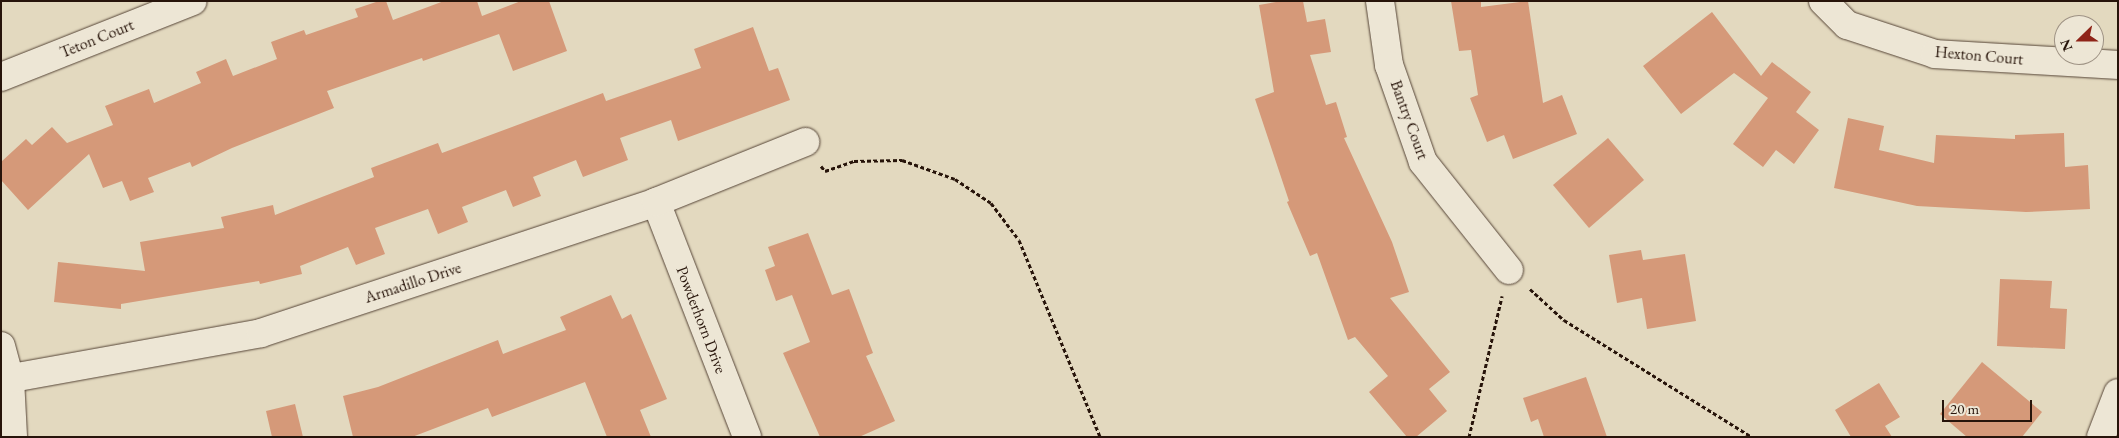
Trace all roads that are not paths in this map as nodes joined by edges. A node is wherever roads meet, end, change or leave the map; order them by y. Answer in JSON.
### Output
{"nodes":[{"id":1,"x":193,"y":1,"type":"edge"},
{"id":2,"x":1380,"y":1,"type":"edge"},
{"id":3,"x":1823,"y":1,"type":"edge"},
{"id":4,"x":2118,"y":65,"type":"edge"},
{"id":5,"x":1,"y":77,"type":"edge"},
{"id":6,"x":805,"y":142,"type":"road end"},
{"id":7,"x":656,"y":202,"type":"junction"},
{"id":8,"x":1509,"y":270,"type":"road end"},
{"id":9,"x":1,"y":346,"type":"edge"},
{"id":10,"x":5,"y":379,"type":"edge"},
{"id":11,"x":2118,"y":393,"type":"edge"},
{"id":12,"x":13,"y":437,"type":"edge"},
{"id":13,"x":747,"y":437,"type":"edge"},
{"id":14,"x":2101,"y":437,"type":"edge"}],
"edges":[{"from":1,"to":5,"type":"street","name":"Teton Court"},
{"from":2,"to":8,"type":"street","name":"Bantry Court"},
{"from":3,"to":4,"type":"street","name":"Hexton Court"},
{"from":6,"to":7,"type":"street","name":"Armadillo Drive"},
{"from":7,"to":10,"type":"street","name":"Armadillo Drive"},
{"from":7,"to":13,"type":"street","name":"Powderhorn Drive"},
{"from":9,"to":10,"type":"street"},
{"from":10,"to":12,"type":"street"},
{"from":11,"to":14,"type":"street"}]}
